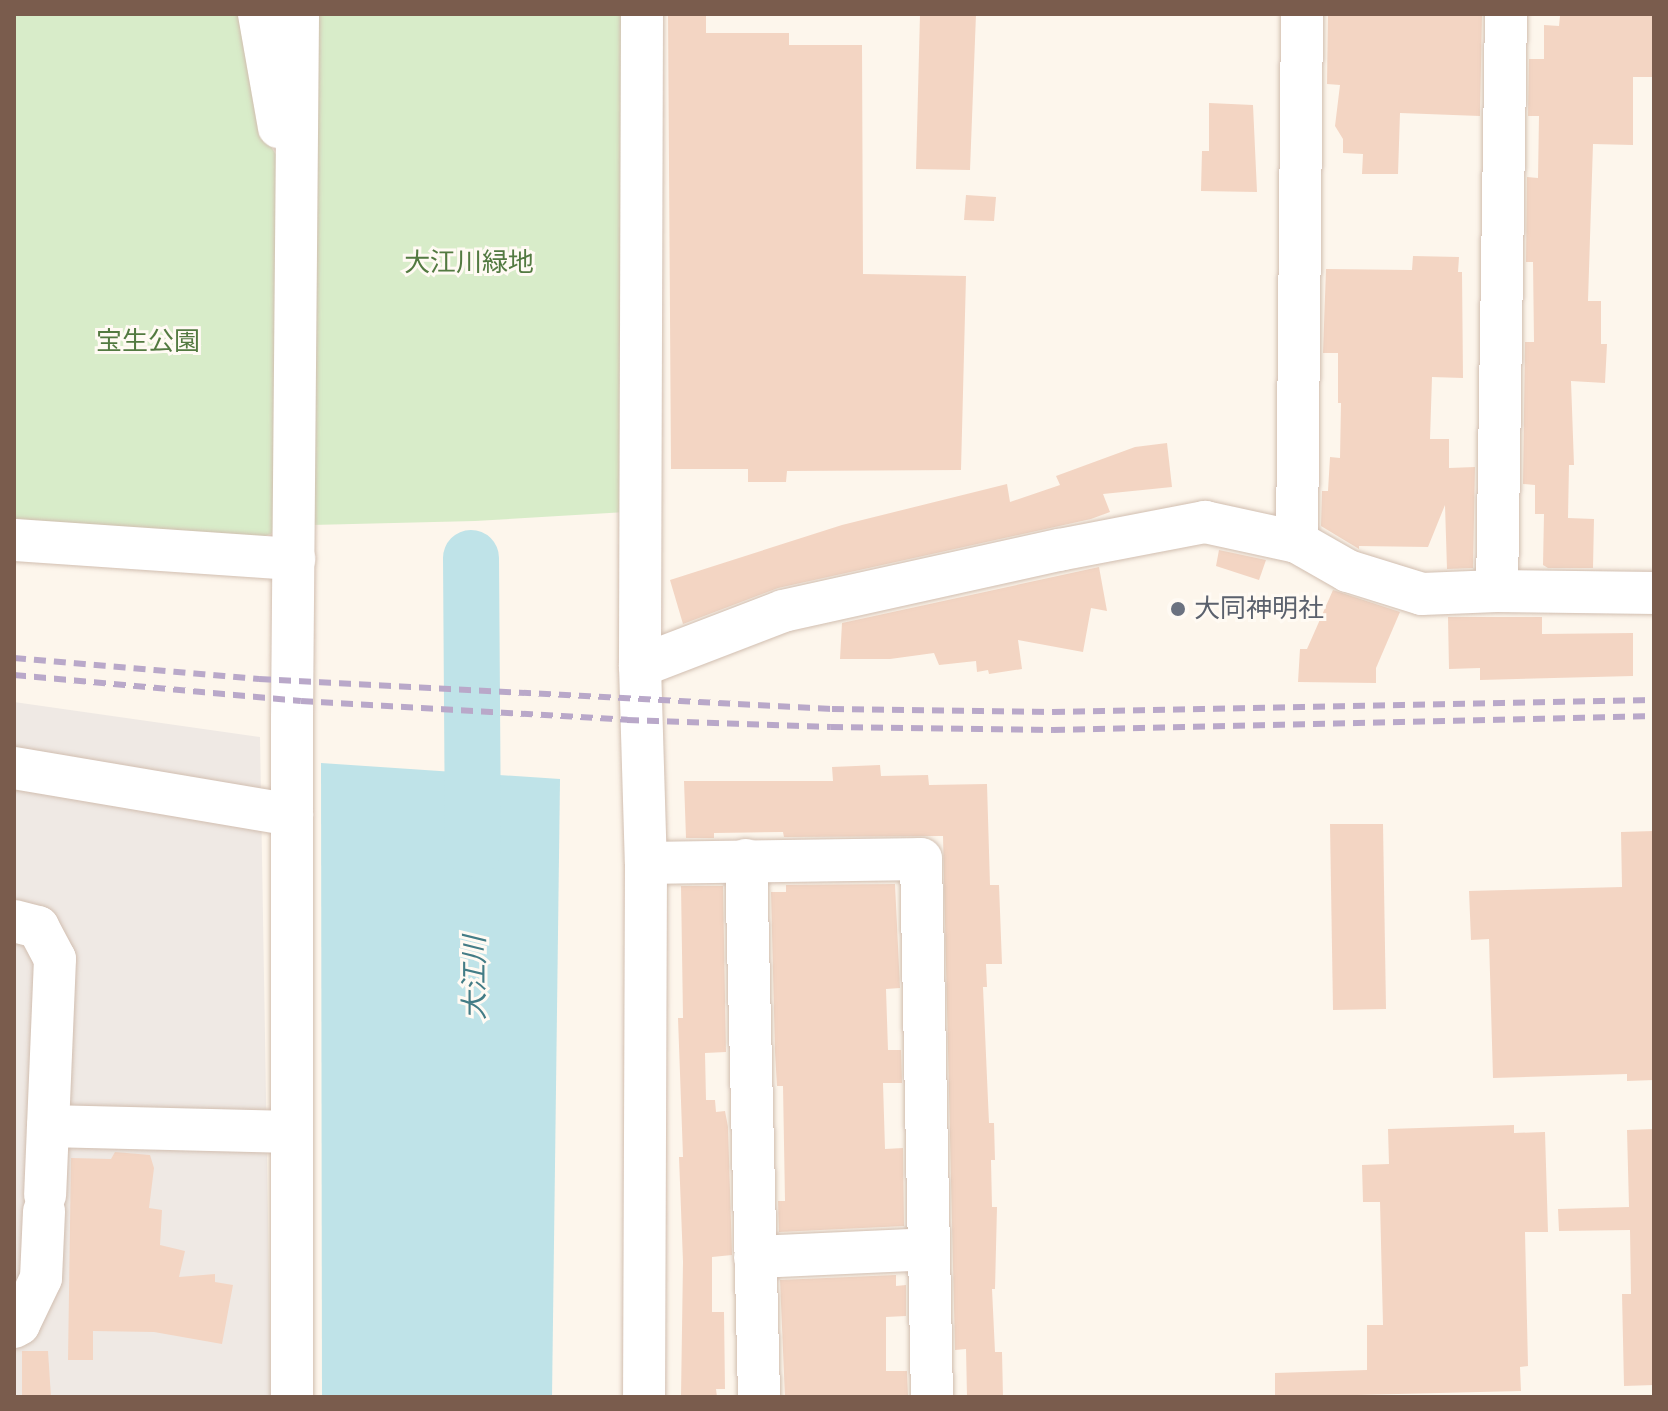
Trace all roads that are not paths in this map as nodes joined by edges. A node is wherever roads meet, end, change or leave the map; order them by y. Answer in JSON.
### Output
{"nodes":[{"id":1,"x":259,"y":14,"type":"edge"},
{"id":2,"x":298,"y":14,"type":"edge"},
{"id":3,"x":642,"y":14,"type":"edge"},
{"id":4,"x":1302,"y":14,"type":"edge"},
{"id":5,"x":1506,"y":14,"type":"edge"},
{"id":6,"x":297,"y":157,"type":"junction"},
{"id":7,"x":14,"y":540,"type":"edge"},
{"id":8,"x":1297,"y":542,"type":"junction"},
{"id":9,"x":294,"y":559,"type":"junction"},
{"id":10,"x":1497,"y":591,"type":"junction"},
{"id":11,"x":1654,"y":593,"type":"edge"},
{"id":12,"x":640,"y":666,"type":"junction"},
{"id":13,"x":14,"y":768,"type":"edge"},
{"id":14,"x":292,"y":815,"type":"junction"},
{"id":15,"x":746,"y":860,"type":"junction"},
{"id":16,"x":646,"y":863,"type":"junction"},
{"id":17,"x":14,"y":921,"type":"edge"},
{"id":18,"x":48,"y":1126,"type":"junction"},
{"id":19,"x":292,"y":1132,"type":"junction"},
{"id":20,"x":929,"y":1249,"type":"junction"},
{"id":21,"x":755,"y":1257,"type":"junction"},
{"id":22,"x":14,"y":1327,"type":"edge"},
{"id":23,"x":292,"y":1397,"type":"edge"},
{"id":24,"x":644,"y":1397,"type":"edge"},
{"id":25,"x":759,"y":1397,"type":"edge"},
{"id":26,"x":932,"y":1397,"type":"edge"}],
"edges":[{"from":1,"to":6,"type":"street"},
{"from":2,"to":6,"type":"street"},
{"from":3,"to":12,"type":"street"},
{"from":4,"to":8,"type":"street"},
{"from":5,"to":10,"type":"street"},
{"from":6,"to":9,"type":"street"},
{"from":7,"to":9,"type":"street"},
{"from":8,"to":10,"type":"street"},
{"from":8,"to":12,"type":"street"},
{"from":9,"to":14,"type":"street"},
{"from":10,"to":11,"type":"street"},
{"from":12,"to":16,"type":"street"},
{"from":13,"to":14,"type":"street"},
{"from":14,"to":19,"type":"street"},
{"from":15,"to":16,"type":"street"},
{"from":15,"to":20,"type":"street"},
{"from":15,"to":21,"type":"street"},
{"from":16,"to":24,"type":"street"},
{"from":17,"to":18,"type":"street"},
{"from":18,"to":19,"type":"street"},
{"from":18,"to":22,"type":"street"},
{"from":19,"to":23,"type":"street"},
{"from":20,"to":21,"type":"street"},
{"from":20,"to":26,"type":"street"},
{"from":21,"to":25,"type":"street"}]}
